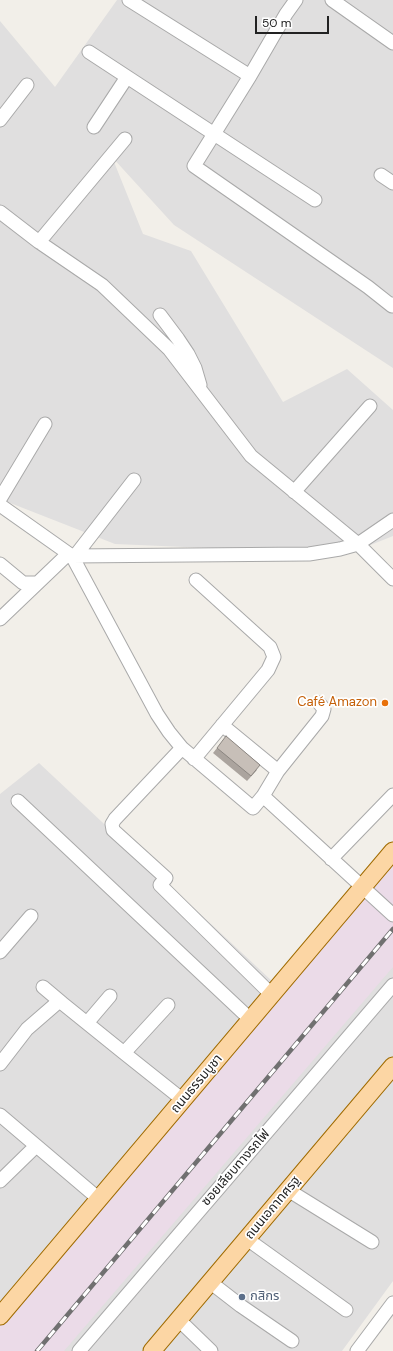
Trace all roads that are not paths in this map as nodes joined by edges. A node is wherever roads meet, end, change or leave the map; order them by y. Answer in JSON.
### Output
{"nodes":[{"id":1,"x":129,"y":0,"type":"edge"},
{"id":2,"x":296,"y":0,"type":"edge"},
{"id":3,"x":332,"y":0,"type":"edge"},
{"id":4,"x":393,"y":43,"type":"edge"},
{"id":5,"x":89,"y":52,"type":"dead end"},
{"id":6,"x":250,"y":76,"type":"junction"},
{"id":7,"x":127,"y":77,"type":"junction"},
{"id":8,"x":27,"y":85,"type":"dead end"},
{"id":9,"x":0,"y":120,"type":"edge"},
{"id":10,"x":94,"y":127,"type":"dead end"},
{"id":11,"x":214,"y":134,"type":"junction"},
{"id":12,"x":125,"y":139,"type":"dead end"},
{"id":13,"x":382,"y":175,"type":"dead end"},
{"id":14,"x":393,"y":183,"type":"edge"},
{"id":15,"x":315,"y":200,"type":"dead end"},
{"id":16,"x":0,"y":212,"type":"edge"},
{"id":17,"x":39,"y":242,"type":"junction"},
{"id":18,"x":393,"y":307,"type":"edge"},
{"id":19,"x":160,"y":315,"type":"dead end"},
{"id":20,"x":201,"y":391,"type":"junction"},
{"id":21,"x":370,"y":406,"type":"dead end"},
{"id":22,"x":45,"y":424,"type":"dead end"},
{"id":23,"x":134,"y":480,"type":"dead end"},
{"id":24,"x":294,"y":492,"type":"junction"},
{"id":25,"x":0,"y":499,"type":"edge"},
{"id":26,"x":0,"y":505,"type":"edge"},
{"id":27,"x":393,"y":520,"type":"edge"},
{"id":28,"x":358,"y":544,"type":"junction"},
{"id":29,"x":71,"y":555,"type":"junction"},
{"id":30,"x":0,"y":564,"type":"edge"},
{"id":31,"x":196,"y":580,"type":"dead end"},
{"id":32,"x":393,"y":580,"type":"edge"},
{"id":33,"x":37,"y":583,"type":"junction"},
{"id":34,"x":0,"y":619,"type":"edge"},
{"id":35,"x":319,"y":703,"type":"dead end"},
{"id":36,"x":222,"y":725,"type":"junction"},
{"id":37,"x":182,"y":748,"type":"junction"},
{"id":38,"x":194,"y":759,"type":"junction"},
{"id":39,"x":278,"y":771,"type":"junction"},
{"id":40,"x":393,"y":795,"type":"edge"},
{"id":41,"x":262,"y":796,"type":"junction"},
{"id":42,"x":18,"y":801,"type":"dead end"},
{"id":43,"x":393,"y":851,"type":"edge"},
{"id":44,"x":331,"y":860,"type":"junction"},
{"id":45,"x":362,"y":887,"type":"junction"},
{"id":46,"x":393,"y":915,"type":"edge"},
{"id":47,"x":31,"y":916,"type":"dead end"},
{"id":48,"x":0,"y":952,"type":"edge"},
{"id":49,"x":393,"y":985,"type":"edge"},
{"id":50,"x":42,"y":987,"type":"dead end"},
{"id":51,"x":272,"y":995,"type":"junction"},
{"id":52,"x":110,"y":996,"type":"dead end"},
{"id":53,"x":62,"y":1003,"type":"junction"},
{"id":54,"x":168,"y":1005,"type":"dead end"},
{"id":55,"x":251,"y":1020,"type":"junction"},
{"id":56,"x":87,"y":1023,"type":"junction"},
{"id":57,"x":124,"y":1053,"type":"junction"},
{"id":58,"x":0,"y":1064,"type":"edge"},
{"id":59,"x":393,"y":1066,"type":"edge"},
{"id":60,"x":183,"y":1100,"type":"junction"},
{"id":61,"x":0,"y":1115,"type":"edge"},
{"id":62,"x":36,"y":1146,"type":"junction"},
{"id":63,"x":0,"y":1180,"type":"edge"},
{"id":64,"x":288,"y":1190,"type":"junction"},
{"id":65,"x":99,"y":1199,"type":"junction"},
{"id":66,"x":247,"y":1239,"type":"junction"},
{"id":67,"x":372,"y":1242,"type":"dead end"},
{"id":68,"x":210,"y":1282,"type":"junction"},
{"id":69,"x":393,"y":1303,"type":"edge"},
{"id":70,"x":346,"y":1310,"type":"dead end"},
{"id":71,"x":0,"y":1316,"type":"edge"},
{"id":72,"x":179,"y":1320,"type":"junction"},
{"id":73,"x":292,"y":1341,"type":"dead end"},
{"id":74,"x":79,"y":1351,"type":"edge"},
{"id":75,"x":152,"y":1351,"type":"edge"},
{"id":76,"x":211,"y":1351,"type":"edge"},
{"id":77,"x":357,"y":1351,"type":"edge"}],
"edges":[{"from":1,"to":6,"type":"street"},
{"from":2,"to":6,"type":"street"},
{"from":3,"to":4,"type":"street"},
{"from":5,"to":7,"type":"street"},
{"from":6,"to":11,"type":"street"},
{"from":7,"to":10,"type":"street"},
{"from":7,"to":11,"type":"street"},
{"from":8,"to":9,"type":"street"},
{"from":11,"to":15,"type":"street"},
{"from":11,"to":18,"type":"street"},
{"from":12,"to":17,"type":"street"},
{"from":13,"to":14,"type":"street"},
{"from":16,"to":17,"type":"street"},
{"from":17,"to":20,"type":"street"},
{"from":19,"to":20,"type":"street"},
{"from":20,"to":24,"type":"street"},
{"from":21,"to":24,"type":"street"},
{"from":22,"to":25,"type":"street"},
{"from":23,"to":29,"type":"street"},
{"from":24,"to":28,"type":"street"},
{"from":26,"to":29,"type":"street"},
{"from":27,"to":28,"type":"street"},
{"from":28,"to":29,"type":"street"},
{"from":28,"to":32,"type":"street"},
{"from":29,"to":33,"type":"street"},
{"from":29,"to":37,"type":"street"},
{"from":30,"to":33,"type":"street"},
{"from":31,"to":36,"type":"street"},
{"from":33,"to":34,"type":"street"},
{"from":35,"to":39,"type":"street"},
{"from":36,"to":38,"type":"street"},
{"from":36,"to":39,"type":"street"},
{"from":37,"to":38,"type":"street"},
{"from":37,"to":51,"type":"street"},
{"from":38,"to":41,"type":"street"},
{"from":39,"to":41,"type":"street"},
{"from":40,"to":44,"type":"street"},
{"from":41,"to":44,"type":"street"},
{"from":42,"to":55,"type":"street"},
{"from":43,"to":45,"type":"main road","name":"ถนนธรรมบูชา"},
{"from":44,"to":45,"type":"street"},
{"from":45,"to":46,"type":"street"},
{"from":45,"to":51,"type":"main road","name":"ถนนธรรมบูชา"},
{"from":47,"to":48,"type":"street"},
{"from":49,"to":74,"type":"street","name":"ซอยเลียบทางรถไฟ"},
{"from":50,"to":53,"type":"street"},
{"from":51,"to":55,"type":"main road","name":"ถนนธรรมบูชา"},
{"from":52,"to":56,"type":"street"},
{"from":53,"to":56,"type":"street"},
{"from":53,"to":58,"type":"street"},
{"from":54,"to":57,"type":"street"},
{"from":55,"to":60,"type":"main road","name":"ถนนธรรมบูชา"},
{"from":56,"to":57,"type":"street"},
{"from":57,"to":60,"type":"street"},
{"from":59,"to":64,"type":"main road","name":"ถนนเอกาทศรฐ"},
{"from":60,"to":65,"type":"main road","name":"ถนนธรรมบูชา"},
{"from":61,"to":62,"type":"street"},
{"from":62,"to":63,"type":"street"},
{"from":62,"to":65,"type":"street"},
{"from":64,"to":66,"type":"main road","name":"ถนนเอกาทศรฐ"},
{"from":64,"to":67,"type":"street"},
{"from":65,"to":71,"type":"main road","name":"ถนนธรรมบูชา"},
{"from":66,"to":68,"type":"main road","name":"ถนนเอกาทศรฐ"},
{"from":66,"to":70,"type":"street"},
{"from":68,"to":72,"type":"main road","name":"ถนนเอกาทศรฐ"},
{"from":68,"to":73,"type":"street"},
{"from":69,"to":77,"type":"street"},
{"from":72,"to":75,"type":"main road","name":"ถนนเอกาทศรฐ"},
{"from":72,"to":76,"type":"street"}]}
